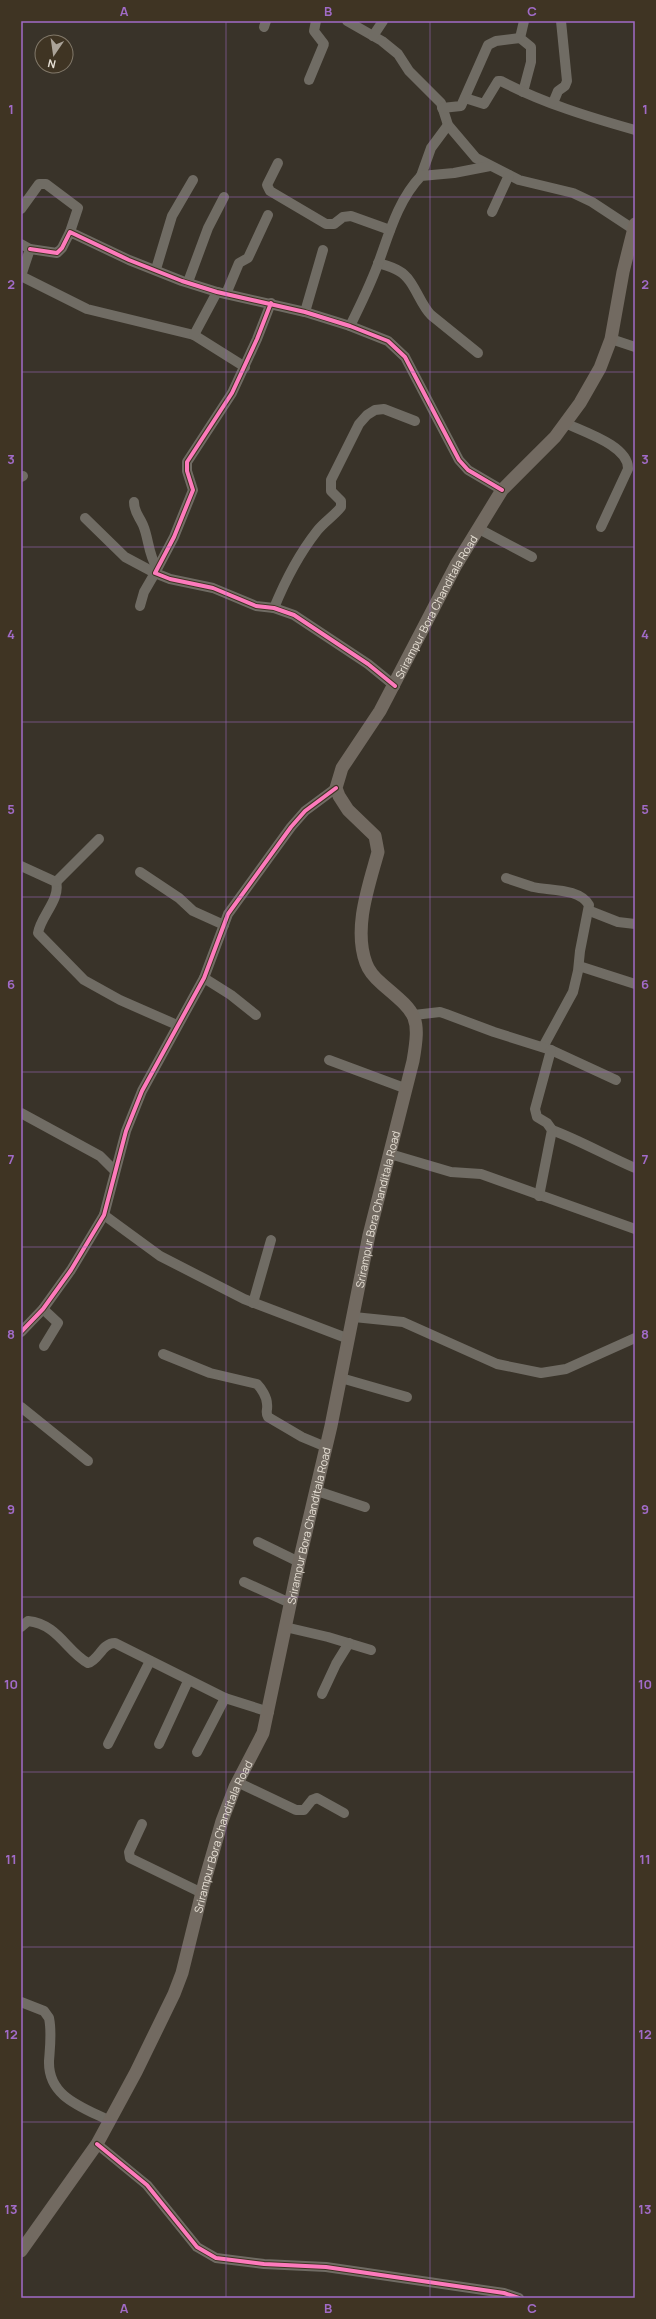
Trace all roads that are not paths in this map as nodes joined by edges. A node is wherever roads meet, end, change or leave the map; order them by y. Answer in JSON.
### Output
{"nodes":[{"id":1,"x":316,"y":21,"type":"edge"},
{"id":2,"x":347,"y":21,"type":"edge"},
{"id":3,"x":383,"y":21,"type":"edge"},
{"id":4,"x":524,"y":21,"type":"edge"},
{"id":5,"x":561,"y":21,"type":"edge"},
{"id":6,"x":373,"y":36,"type":"junction"},
{"id":7,"x":520,"y":38,"type":"junction"},
{"id":8,"x":309,"y":80,"type":"dead end"},
{"id":9,"x":523,"y":92,"type":"junction"},
{"id":10,"x":464,"y":98,"type":"junction"},
{"id":11,"x":553,"y":103,"type":"junction"},
{"id":12,"x":442,"y":108,"type":"junction"},
{"id":13,"x":448,"y":125,"type":"junction"},
{"id":14,"x":635,"y":130,"type":"edge"},
{"id":15,"x":278,"y":163,"type":"dead end"},
{"id":16,"x":490,"y":166,"type":"junction"},
{"id":17,"x":509,"y":175,"type":"junction"},
{"id":18,"x":421,"y":176,"type":"junction"},
{"id":19,"x":193,"y":180,"type":"dead end"},
{"id":20,"x":224,"y":197,"type":"dead end"},
{"id":21,"x":21,"y":208,"type":"edge"},
{"id":22,"x":492,"y":212,"type":"dead end"},
{"id":23,"x":268,"y":215,"type":"dead end"},
{"id":24,"x":634,"y":226,"type":"edge"},
{"id":25,"x":390,"y":230,"type":"junction"},
{"id":26,"x":70,"y":232,"type":"junction"},
{"id":27,"x":26,"y":246,"type":"edge"},
{"id":28,"x":632,"y":247,"type":"edge"},
{"id":29,"x":323,"y":250,"type":"dead end"},
{"id":30,"x":378,"y":263,"type":"junction"},
{"id":31,"x":156,"y":270,"type":"junction"},
{"id":32,"x":21,"y":276,"type":"edge"},
{"id":33,"x":188,"y":282,"type":"junction"},
{"id":34,"x":221,"y":293,"type":"junction"},
{"id":35,"x":271,"y":303,"type":"junction"},
{"id":36,"x":305,"y":312,"type":"junction"},
{"id":37,"x":350,"y":326,"type":"junction"},
{"id":38,"x":194,"y":335,"type":"junction"},
{"id":39,"x":611,"y":339,"type":"junction"},
{"id":40,"x":635,"y":347,"type":"edge"},
{"id":41,"x":478,"y":353,"type":"dead end"},
{"id":42,"x":245,"y":367,"type":"junction"},
{"id":43,"x":415,"y":421,"type":"dead end"},
{"id":44,"x":565,"y":423,"type":"junction"},
{"id":45,"x":502,"y":490,"type":"junction"},
{"id":46,"x":134,"y":502,"type":"dead end"},
{"id":47,"x":85,"y":518,"type":"dead end"},
{"id":48,"x":601,"y":527,"type":"dead end"},
{"id":49,"x":479,"y":529,"type":"junction"},
{"id":50,"x":532,"y":557,"type":"dead end"},
{"id":51,"x":156,"y":570,"type":"junction"},
{"id":52,"x":140,"y":606,"type":"dead end"},
{"id":53,"x":274,"y":608,"type":"junction"},
{"id":54,"x":395,"y":686,"type":"junction"},
{"id":55,"x":336,"y":788,"type":"junction"},
{"id":56,"x":100,"y":839,"type":"dead end"},
{"id":57,"x":21,"y":866,"type":"edge"},
{"id":58,"x":140,"y":872,"type":"dead end"},
{"id":59,"x":506,"y":878,"type":"dead end"},
{"id":60,"x":56,"y":882,"type":"junction"},
{"id":61,"x":590,"y":911,"type":"junction"},
{"id":62,"x":635,"y":924,"type":"edge"},
{"id":63,"x":224,"y":925,"type":"junction"},
{"id":64,"x":579,"y":966,"type":"junction"},
{"id":65,"x":204,"y":978,"type":"junction"},
{"id":66,"x":635,"y":984,"type":"edge"},
{"id":67,"x":414,"y":1015,"type":"junction"},
{"id":68,"x":256,"y":1016,"type":"dead end"},
{"id":69,"x":178,"y":1025,"type":"junction"},
{"id":70,"x":547,"y":1048,"type":"junction"},
{"id":71,"x":329,"y":1060,"type":"dead end"},
{"id":72,"x":616,"y":1080,"type":"dead end"},
{"id":73,"x":407,"y":1089,"type":"junction"},
{"id":74,"x":21,"y":1113,"type":"edge"},
{"id":75,"x":552,"y":1130,"type":"junction"},
{"id":76,"x":390,"y":1154,"type":"junction"},
{"id":77,"x":635,"y":1168,"type":"edge"},
{"id":78,"x":115,"y":1171,"type":"junction"},
{"id":79,"x":539,"y":1196,"type":"junction"},
{"id":80,"x":104,"y":1215,"type":"junction"},
{"id":81,"x":635,"y":1229,"type":"edge"},
{"id":82,"x":271,"y":1240,"type":"dead end"},
{"id":83,"x":253,"y":1303,"type":"junction"},
{"id":84,"x":43,"y":1309,"type":"junction"},
{"id":85,"x":354,"y":1317,"type":"junction"},
{"id":86,"x":21,"y":1332,"type":"edge"},
{"id":87,"x":635,"y":1338,"type":"edge"},
{"id":88,"x":349,"y":1339,"type":"junction"},
{"id":89,"x":44,"y":1346,"type":"dead end"},
{"id":90,"x":163,"y":1354,"type":"dead end"},
{"id":91,"x":341,"y":1378,"type":"junction"},
{"id":92,"x":406,"y":1397,"type":"dead end"},
{"id":93,"x":21,"y":1407,"type":"edge"},
{"id":94,"x":326,"y":1447,"type":"junction"},
{"id":95,"x":88,"y":1461,"type":"dead end"},
{"id":96,"x":317,"y":1491,"type":"junction"},
{"id":97,"x":364,"y":1507,"type":"dead end"},
{"id":98,"x":258,"y":1542,"type":"dead end"},
{"id":99,"x":299,"y":1562,"type":"junction"},
{"id":100,"x":244,"y":1582,"type":"dead end"},
{"id":101,"x":290,"y":1603,"type":"junction"},
{"id":102,"x":21,"y":1627,"type":"edge"},
{"id":103,"x":286,"y":1627,"type":"junction"},
{"id":104,"x":349,"y":1643,"type":"junction"},
{"id":105,"x":371,"y":1650,"type":"dead end"},
{"id":106,"x":150,"y":1661,"type":"junction"},
{"id":107,"x":188,"y":1681,"type":"junction"},
{"id":108,"x":322,"y":1694,"type":"dead end"},
{"id":109,"x":225,"y":1698,"type":"junction"},
{"id":110,"x":269,"y":1712,"type":"junction"},
{"id":111,"x":108,"y":1744,"type":"dead end"},
{"id":112,"x":159,"y":1744,"type":"dead end"},
{"id":113,"x":197,"y":1752,"type":"dead end"},
{"id":114,"x":237,"y":1782,"type":"junction"},
{"id":115,"x":344,"y":1813,"type":"dead end"},
{"id":116,"x":142,"y":1824,"type":"dead end"},
{"id":117,"x":202,"y":1893,"type":"junction"},
{"id":118,"x":21,"y":2002,"type":"edge"},
{"id":119,"x":110,"y":2121,"type":"junction"},
{"id":120,"x":97,"y":2144,"type":"junction"},
{"id":121,"x":21,"y":2251,"type":"edge"},
{"id":122,"x":519,"y":2298,"type":"edge"}],
"edges":[{"from":1,"to":8,"type":"street"},
{"from":2,"to":6,"type":"street"},
{"from":3,"to":6,"type":"street"},
{"from":4,"to":7,"type":"street"},
{"from":5,"to":11,"type":"street"},
{"from":6,"to":12,"type":"street"},
{"from":7,"to":9,"type":"street"},
{"from":7,"to":10,"type":"street"},
{"from":9,"to":10,"type":"street"},
{"from":9,"to":11,"type":"street"},
{"from":10,"to":12,"type":"street"},
{"from":11,"to":14,"type":"street"},
{"from":12,"to":13,"type":"street"},
{"from":13,"to":16,"type":"street"},
{"from":13,"to":18,"type":"street"},
{"from":15,"to":25,"type":"street"},
{"from":16,"to":17,"type":"street"},
{"from":16,"to":18,"type":"street"},
{"from":17,"to":22,"type":"street"},
{"from":17,"to":24,"type":"street"},
{"from":18,"to":25,"type":"street"},
{"from":19,"to":31,"type":"street"},
{"from":20,"to":33,"type":"street"},
{"from":21,"to":26,"type":"street"},
{"from":23,"to":34,"type":"street"},
{"from":24,"to":28,"type":"main road","name":"Srirampur Bora Chanditala Road"},
{"from":25,"to":30,"type":"street"},
{"from":26,"to":27,"type":"street"},
{"from":26,"to":31,"type":"street"},
{"from":27,"to":32,"type":"street"},
{"from":28,"to":39,"type":"main road","name":"Srirampur Bora Chanditala Road"},
{"from":29,"to":36,"type":"street"},
{"from":30,"to":37,"type":"street"},
{"from":30,"to":41,"type":"street"},
{"from":31,"to":33,"type":"street"},
{"from":32,"to":38,"type":"street"},
{"from":33,"to":34,"type":"street"},
{"from":34,"to":35,"type":"street"},
{"from":34,"to":38,"type":"street"},
{"from":35,"to":36,"type":"street"},
{"from":35,"to":42,"type":"street"},
{"from":36,"to":37,"type":"street"},
{"from":37,"to":45,"type":"street"},
{"from":38,"to":42,"type":"street"},
{"from":39,"to":40,"type":"street"},
{"from":39,"to":44,"type":"main road","name":"Srirampur Bora Chanditala Road"},
{"from":42,"to":51,"type":"street"},
{"from":43,"to":53,"type":"street"},
{"from":44,"to":45,"type":"main road","name":"Srirampur Bora Chanditala Road"},
{"from":44,"to":48,"type":"street"},
{"from":45,"to":49,"type":"main road","name":"Srirampur Bora Chanditala Road"},
{"from":46,"to":51,"type":"street"},
{"from":47,"to":51,"type":"street"},
{"from":49,"to":50,"type":"street"},
{"from":49,"to":54,"type":"main road","name":"Srirampur Bora Chanditala Road"},
{"from":51,"to":52,"type":"street"},
{"from":51,"to":53,"type":"street"},
{"from":53,"to":54,"type":"street"},
{"from":54,"to":55,"type":"main road","name":"Srirampur Bora Chanditala Road"},
{"from":55,"to":63,"type":"street"},
{"from":55,"to":67,"type":"main road"},
{"from":56,"to":60,"type":"street"},
{"from":57,"to":60,"type":"street"},
{"from":58,"to":63,"type":"street"},
{"from":59,"to":61,"type":"street"},
{"from":60,"to":69,"type":"street"},
{"from":61,"to":62,"type":"street"},
{"from":61,"to":64,"type":"street"},
{"from":63,"to":65,"type":"street"},
{"from":64,"to":66,"type":"street"},
{"from":64,"to":70,"type":"street"},
{"from":65,"to":68,"type":"street"},
{"from":65,"to":69,"type":"street"},
{"from":67,"to":70,"type":"street"},
{"from":67,"to":73,"type":"main road","name":"Srirampur Bora Chanditala Road"},
{"from":69,"to":78,"type":"street"},
{"from":70,"to":72,"type":"street"},
{"from":70,"to":75,"type":"street"},
{"from":71,"to":73,"type":"street"},
{"from":73,"to":76,"type":"main road","name":"Srirampur Bora Chanditala Road"},
{"from":74,"to":78,"type":"street"},
{"from":75,"to":77,"type":"street"},
{"from":75,"to":79,"type":"street"},
{"from":76,"to":79,"type":"street"},
{"from":76,"to":85,"type":"main road","name":"Srirampur Bora Chanditala Road"},
{"from":78,"to":80,"type":"street"},
{"from":79,"to":81,"type":"street"},
{"from":80,"to":83,"type":"street"},
{"from":80,"to":84,"type":"street"},
{"from":82,"to":83,"type":"street"},
{"from":83,"to":88,"type":"street"},
{"from":84,"to":86,"type":"street"},
{"from":84,"to":89,"type":"street"},
{"from":85,"to":87,"type":"street"},
{"from":85,"to":88,"type":"main road","name":"Srirampur Bora Chanditala Road"},
{"from":88,"to":91,"type":"main road","name":"Srirampur Bora Chanditala Road"},
{"from":90,"to":94,"type":"street"},
{"from":91,"to":92,"type":"street"},
{"from":91,"to":94,"type":"main road","name":"Srirampur Bora Chanditala Road"},
{"from":93,"to":95,"type":"street"},
{"from":94,"to":96,"type":"main road","name":"Srirampur Bora Chanditala Road"},
{"from":96,"to":97,"type":"street"},
{"from":96,"to":99,"type":"main road","name":"Srirampur Bora Chanditala Road"},
{"from":98,"to":99,"type":"street"},
{"from":99,"to":101,"type":"main road","name":"Srirampur Bora Chanditala Road"},
{"from":100,"to":101,"type":"street"},
{"from":101,"to":103,"type":"main road","name":"Srirampur Bora Chanditala Road"},
{"from":102,"to":106,"type":"street"},
{"from":103,"to":104,"type":"street"},
{"from":103,"to":110,"type":"main road","name":"Srirampur Bora Chanditala Road"},
{"from":104,"to":105,"type":"street"},
{"from":104,"to":108,"type":"street"},
{"from":106,"to":107,"type":"street"},
{"from":106,"to":111,"type":"street"},
{"from":107,"to":109,"type":"street"},
{"from":107,"to":112,"type":"street"},
{"from":109,"to":110,"type":"street"},
{"from":109,"to":113,"type":"street"},
{"from":110,"to":114,"type":"main road","name":"Srirampur Bora Chanditala Road"},
{"from":114,"to":115,"type":"street"},
{"from":114,"to":117,"type":"main road","name":"Srirampur Bora Chanditala Road"},
{"from":116,"to":117,"type":"street"},
{"from":117,"to":119,"type":"main road","name":"Srirampur Bora Chanditala Road"},
{"from":118,"to":119,"type":"street"},
{"from":119,"to":120,"type":"main road","name":"Srirampur Bora Chanditala Road"},
{"from":120,"to":121,"type":"main road","name":"Srirampur Bora Chanditala Road"},
{"from":120,"to":122,"type":"street"}]}
